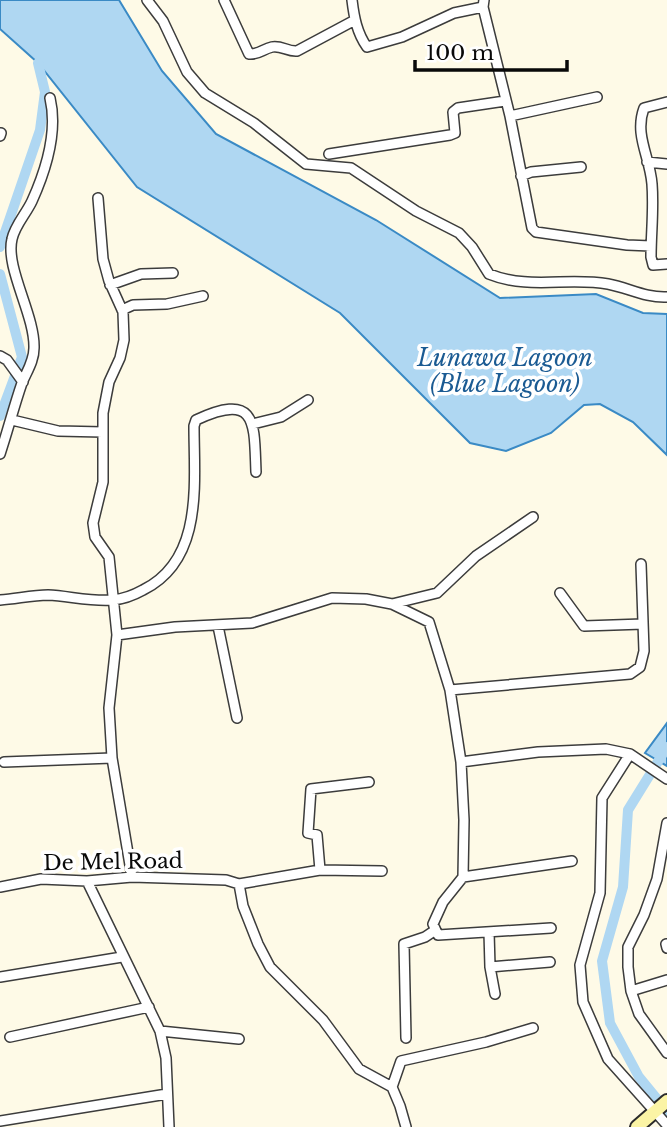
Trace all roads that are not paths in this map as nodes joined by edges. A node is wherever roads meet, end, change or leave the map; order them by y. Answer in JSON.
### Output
{"nodes":[{"id":1,"x":147,"y":0,"type":"edge"},
{"id":2,"x":224,"y":0,"type":"edge"},
{"id":3,"x":352,"y":0,"type":"edge"},
{"id":4,"x":484,"y":4,"type":"edge"},
{"id":5,"x":355,"y":20,"type":"junction"},
{"id":6,"x":597,"y":97,"type":"dead end"},
{"id":7,"x":50,"y":98,"type":"dead end"},
{"id":8,"x":505,"y":101,"type":"junction"},
{"id":9,"x":667,"y":103,"type":"edge"},
{"id":10,"x":510,"y":116,"type":"junction"},
{"id":11,"x":329,"y":154,"type":"dead end"},
{"id":12,"x":647,"y":162,"type":"junction"},
{"id":13,"x":667,"y":164,"type":"edge"},
{"id":14,"x":581,"y":167,"type":"dead end"},
{"id":15,"x":522,"y":176,"type":"junction"},
{"id":16,"x":98,"y":198,"type":"dead end"},
{"id":17,"x":651,"y":242,"type":"junction"},
{"id":18,"x":667,"y":264,"type":"edge"},
{"id":19,"x":173,"y":273,"type":"dead end"},
{"id":20,"x":110,"y":285,"type":"junction"},
{"id":21,"x":203,"y":296,"type":"dead end"},
{"id":22,"x":667,"y":297,"type":"edge"},
{"id":23,"x":122,"y":310,"type":"junction"},
{"id":24,"x":0,"y":356,"type":"edge"},
{"id":25,"x":23,"y":382,"type":"junction"},
{"id":26,"x":308,"y":400,"type":"dead end"},
{"id":27,"x":12,"y":420,"type":"junction"},
{"id":28,"x":253,"y":424,"type":"junction"},
{"id":29,"x":103,"y":432,"type":"junction"},
{"id":30,"x":0,"y":454,"type":"edge"},
{"id":31,"x":256,"y":472,"type":"dead end"},
{"id":32,"x":533,"y":517,"type":"dead end"},
{"id":33,"x":641,"y":564,"type":"dead end"},
{"id":34,"x":560,"y":593,"type":"dead end"},
{"id":35,"x":0,"y":600,"type":"edge"},
{"id":36,"x":113,"y":600,"type":"junction"},
{"id":37,"x":392,"y":604,"type":"junction"},
{"id":38,"x":643,"y":624,"type":"junction"},
{"id":39,"x":218,"y":626,"type":"junction"},
{"id":40,"x":117,"y":635,"type":"junction"},
{"id":41,"x":450,"y":690,"type":"junction"},
{"id":42,"x":237,"y":718,"type":"dead end"},
{"id":43,"x":633,"y":755,"type":"junction"},
{"id":44,"x":112,"y":758,"type":"junction"},
{"id":45,"x":4,"y":762,"type":"dead end"},
{"id":46,"x":461,"y":762,"type":"junction"},
{"id":47,"x":667,"y":779,"type":"edge"},
{"id":48,"x":369,"y":782,"type":"dead end"},
{"id":49,"x":667,"y":823,"type":"edge"},
{"id":50,"x":572,"y":861,"type":"dead end"},
{"id":51,"x":320,"y":870,"type":"junction"},
{"id":52,"x":382,"y":871,"type":"dead end"},
{"id":53,"x":132,"y":877,"type":"junction"},
{"id":54,"x":463,"y":877,"type":"junction"},
{"id":55,"x":87,"y":881,"type":"junction"},
{"id":56,"x":239,"y":884,"type":"junction"},
{"id":57,"x":0,"y":887,"type":"edge"},
{"id":58,"x":551,"y":928,"type":"dead end"},
{"id":59,"x":434,"y":931,"type":"junction"},
{"id":60,"x":489,"y":932,"type":"junction"},
{"id":61,"x":122,"y":957,"type":"junction"},
{"id":62,"x":550,"y":962,"type":"dead end"},
{"id":63,"x":490,"y":967,"type":"junction"},
{"id":64,"x":0,"y":977,"type":"edge"},
{"id":65,"x":667,"y":980,"type":"edge"},
{"id":66,"x":631,"y":991,"type":"junction"},
{"id":67,"x":495,"y":994,"type":"dead end"},
{"id":68,"x":149,"y":1007,"type":"junction"},
{"id":69,"x":533,"y":1028,"type":"dead end"},
{"id":70,"x":160,"y":1031,"type":"junction"},
{"id":71,"x":9,"y":1037,"type":"dead end"},
{"id":72,"x":406,"y":1038,"type":"dead end"},
{"id":73,"x":239,"y":1039,"type":"dead end"},
{"id":74,"x":667,"y":1053,"type":"edge"},
{"id":75,"x":392,"y":1087,"type":"junction"},
{"id":76,"x":167,"y":1094,"type":"junction"},
{"id":77,"x":661,"y":1107,"type":"edge"},
{"id":78,"x":0,"y":1121,"type":"edge"},
{"id":79,"x":667,"y":1125,"type":"edge"},
{"id":80,"x":169,"y":1127,"type":"edge"},
{"id":81,"x":406,"y":1127,"type":"edge"},
{"id":82,"x":637,"y":1127,"type":"edge"}],
"edges":[{"from":1,"to":22,"type":"street"},
{"from":2,"to":5,"type":"street"},
{"from":3,"to":5,"type":"street"},
{"from":4,"to":5,"type":"street"},
{"from":4,"to":8,"type":"street"},
{"from":6,"to":10,"type":"street"},
{"from":7,"to":25,"type":"street"},
{"from":8,"to":10,"type":"street"},
{"from":8,"to":11,"type":"street"},
{"from":9,"to":12,"type":"street"},
{"from":10,"to":15,"type":"street"},
{"from":12,"to":13,"type":"street"},
{"from":12,"to":17,"type":"street"},
{"from":14,"to":15,"type":"street"},
{"from":15,"to":17,"type":"street"},
{"from":16,"to":20,"type":"street"},
{"from":17,"to":18,"type":"street"},
{"from":19,"to":20,"type":"street"},
{"from":20,"to":23,"type":"street"},
{"from":21,"to":23,"type":"street"},
{"from":23,"to":29,"type":"street"},
{"from":24,"to":25,"type":"street"},
{"from":25,"to":27,"type":"street"},
{"from":26,"to":28,"type":"street"},
{"from":27,"to":29,"type":"street"},
{"from":27,"to":30,"type":"street"},
{"from":28,"to":31,"type":"street"},
{"from":28,"to":36,"type":"street"},
{"from":29,"to":36,"type":"street"},
{"from":32,"to":37,"type":"street"},
{"from":33,"to":38,"type":"street"},
{"from":34,"to":38,"type":"street"},
{"from":35,"to":36,"type":"street"},
{"from":36,"to":40,"type":"street"},
{"from":37,"to":39,"type":"street"},
{"from":37,"to":41,"type":"street"},
{"from":38,"to":41,"type":"street"},
{"from":39,"to":40,"type":"street"},
{"from":39,"to":42,"type":"street"},
{"from":40,"to":44,"type":"street"},
{"from":41,"to":46,"type":"street"},
{"from":43,"to":46,"type":"street"},
{"from":43,"to":47,"type":"street"},
{"from":43,"to":77,"type":"street"},
{"from":44,"to":45,"type":"street"},
{"from":44,"to":53,"type":"street"},
{"from":46,"to":54,"type":"street"},
{"from":48,"to":51,"type":"street"},
{"from":49,"to":66,"type":"street"},
{"from":50,"to":54,"type":"street"},
{"from":51,"to":52,"type":"street"},
{"from":51,"to":56,"type":"street"},
{"from":53,"to":55,"type":"street","name":"De Mel Road"},
{"from":53,"to":56,"type":"street","name":"De Mel Road"},
{"from":54,"to":59,"type":"street"},
{"from":55,"to":57,"type":"street","name":"De Mel Road"},
{"from":55,"to":61,"type":"street"},
{"from":56,"to":75,"type":"street"},
{"from":58,"to":60,"type":"street"},
{"from":59,"to":60,"type":"street"},
{"from":59,"to":72,"type":"street"},
{"from":60,"to":63,"type":"street"},
{"from":61,"to":64,"type":"street"},
{"from":61,"to":68,"type":"street"},
{"from":62,"to":63,"type":"street"},
{"from":63,"to":67,"type":"street"},
{"from":65,"to":66,"type":"street"},
{"from":66,"to":74,"type":"street"},
{"from":68,"to":70,"type":"street"},
{"from":68,"to":71,"type":"street"},
{"from":69,"to":75,"type":"street"},
{"from":70,"to":73,"type":"street"},
{"from":70,"to":76,"type":"street"},
{"from":75,"to":81,"type":"street"},
{"from":76,"to":78,"type":"street"},
{"from":76,"to":80,"type":"street"},
{"from":77,"to":79,"type":"street"},
{"from":77,"to":82,"type":"street"}]}
